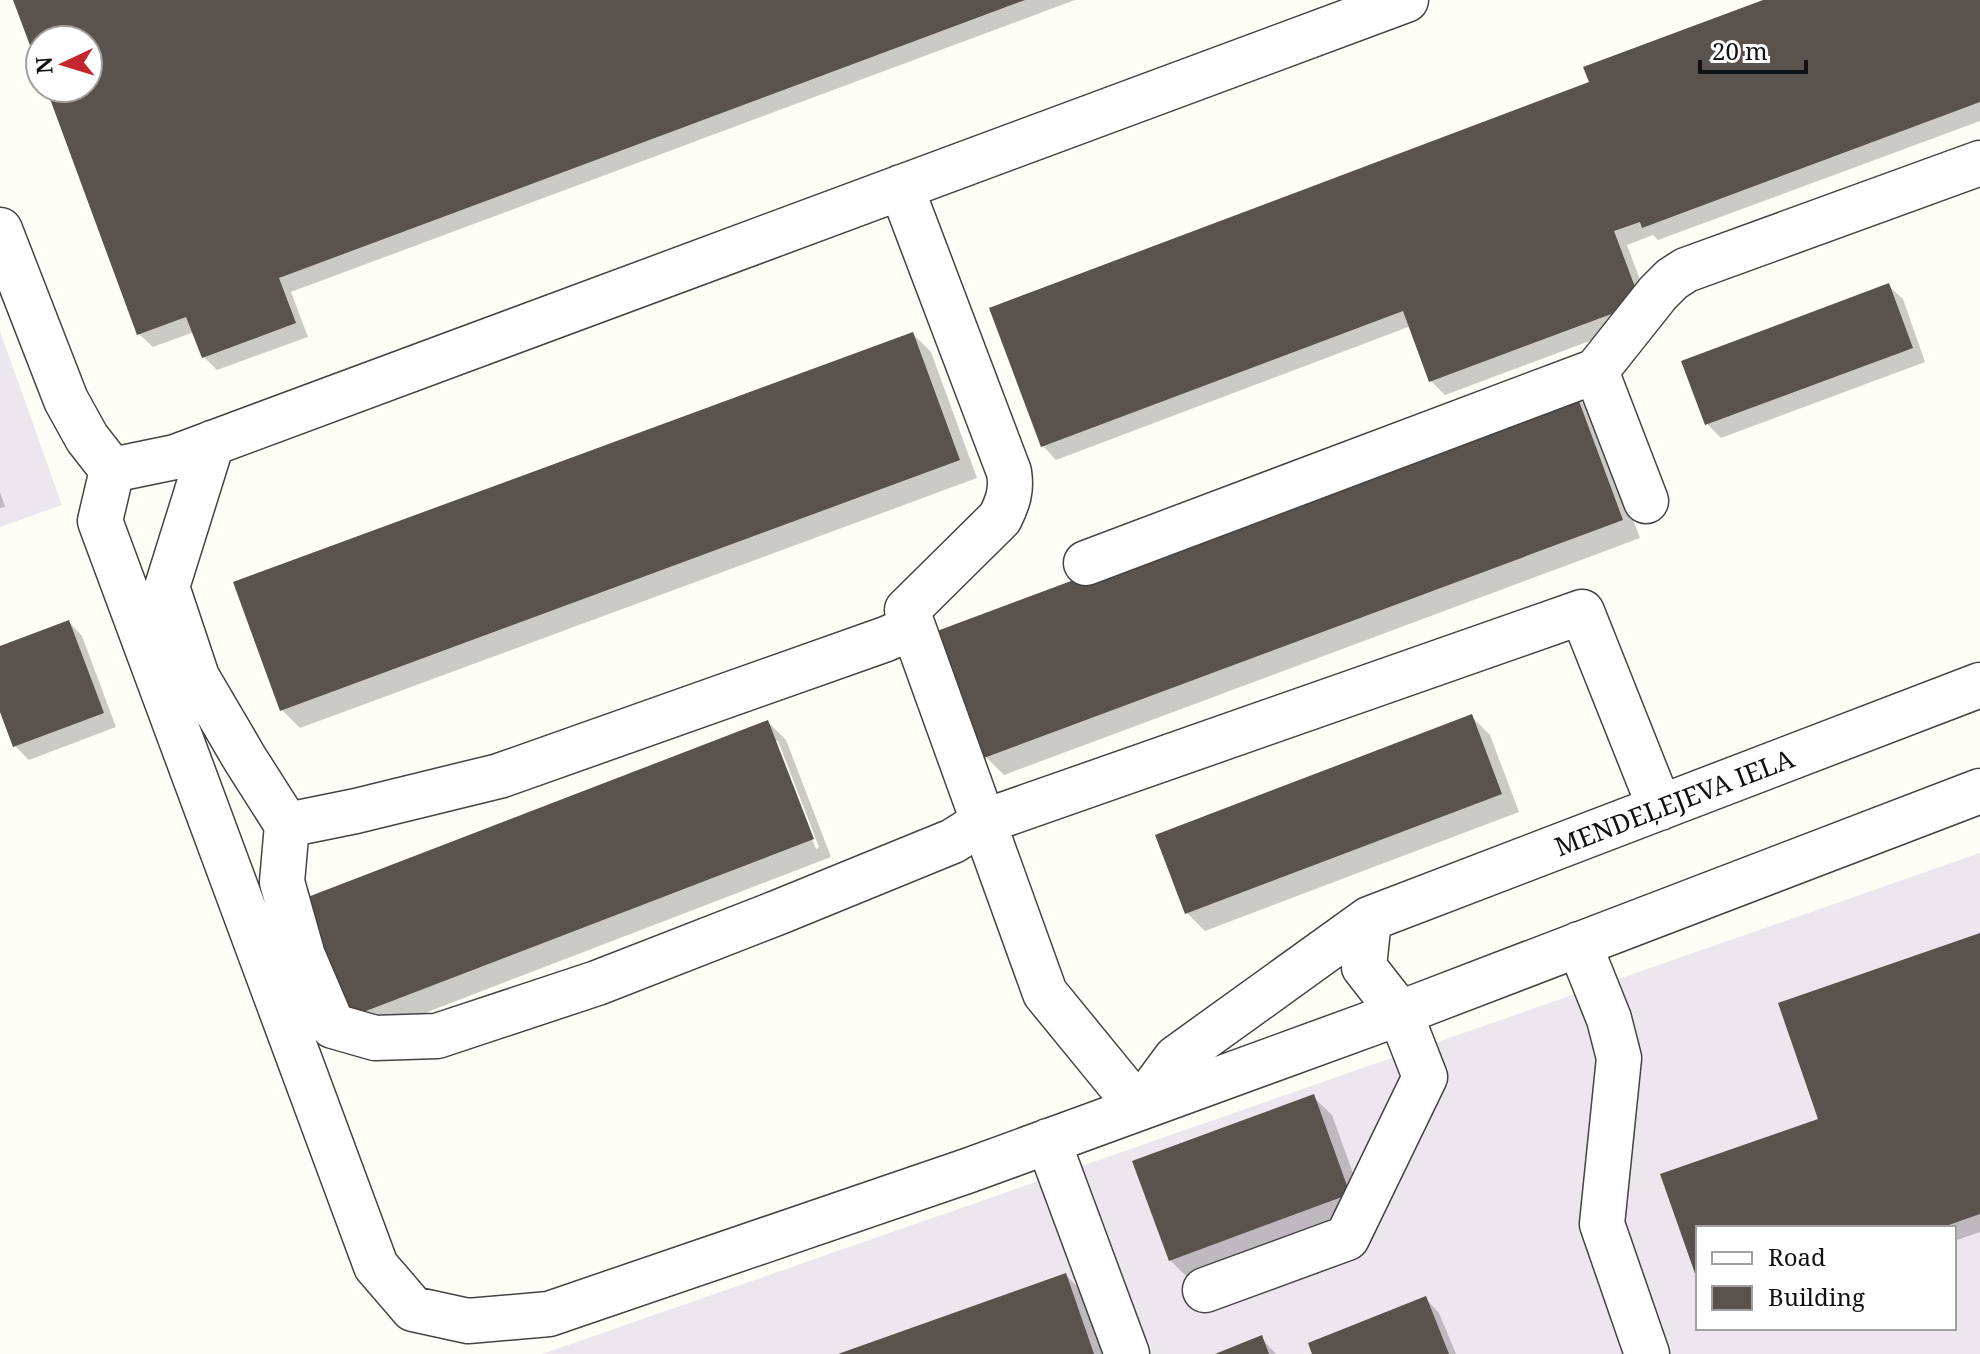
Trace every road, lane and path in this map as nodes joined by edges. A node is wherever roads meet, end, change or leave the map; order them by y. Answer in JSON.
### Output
{"nodes":[{"id":1,"x":1406,"y":0,"type":"edge"},
{"id":2,"x":1980,"y":163,"type":"edge"},
{"id":3,"x":901,"y":187,"type":"junction"},
{"id":4,"x":0,"y":230,"type":"edge"},
{"id":5,"x":1596,"y":371,"type":"junction"},
{"id":6,"x":212,"y":443,"type":"junction"},
{"id":7,"x":112,"y":470,"type":"junction"},
{"id":8,"x":1646,"y":501,"type":"dead end"},
{"id":9,"x":1086,"y":563,"type":"dead end"},
{"id":10,"x":913,"y":627,"type":"junction"},
{"id":11,"x":1980,"y":685,"type":"edge"},
{"id":12,"x":1980,"y":791,"type":"edge"},
{"id":13,"x":1660,"y":808,"type":"junction"},
{"id":14,"x":983,"y":822,"type":"junction"},
{"id":15,"x":287,"y":825,"type":"junction"},
{"id":16,"x":1369,"y":919,"type":"junction"},
{"id":17,"x":1579,"y":944,"type":"junction"},
{"id":18,"x":1400,"y":1013,"type":"junction"},
{"id":19,"x":1139,"y":1108,"type":"junction"},
{"id":20,"x":1048,"y":1141,"type":"junction"},
{"id":21,"x":1205,"y":1290,"type":"dead end"},
{"id":22,"x":1127,"y":1354,"type":"edge"},
{"id":23,"x":1647,"y":1354,"type":"edge"}],
"edges":[{"from":1,"to":3,"type":"street"},
{"from":2,"to":5,"type":"street"},
{"from":3,"to":6,"type":"street"},
{"from":3,"to":10,"type":"street"},
{"from":4,"to":7,"type":"street"},
{"from":5,"to":8,"type":"street"},
{"from":5,"to":9,"type":"street"},
{"from":6,"to":7,"type":"street"},
{"from":6,"to":15,"type":"street"},
{"from":7,"to":20,"type":"street"},
{"from":10,"to":14,"type":"street"},
{"from":10,"to":15,"type":"street"},
{"from":11,"to":13,"type":"street","name":"MENDEĻEJEVA IELA"},
{"from":12,"to":17,"type":"street"},
{"from":13,"to":14,"type":"street"},
{"from":13,"to":16,"type":"street","name":"MENDEĻEJEVA IELA"},
{"from":14,"to":15,"type":"street"},
{"from":14,"to":19,"type":"street"},
{"from":16,"to":18,"type":"street"},
{"from":16,"to":19,"type":"street","name":"MENDEĻEJEVA IELA"},
{"from":17,"to":18,"type":"street"},
{"from":17,"to":23,"type":"street"},
{"from":18,"to":19,"type":"street"},
{"from":18,"to":21,"type":"street"},
{"from":19,"to":20,"type":"street"},
{"from":20,"to":22,"type":"street"}]}
